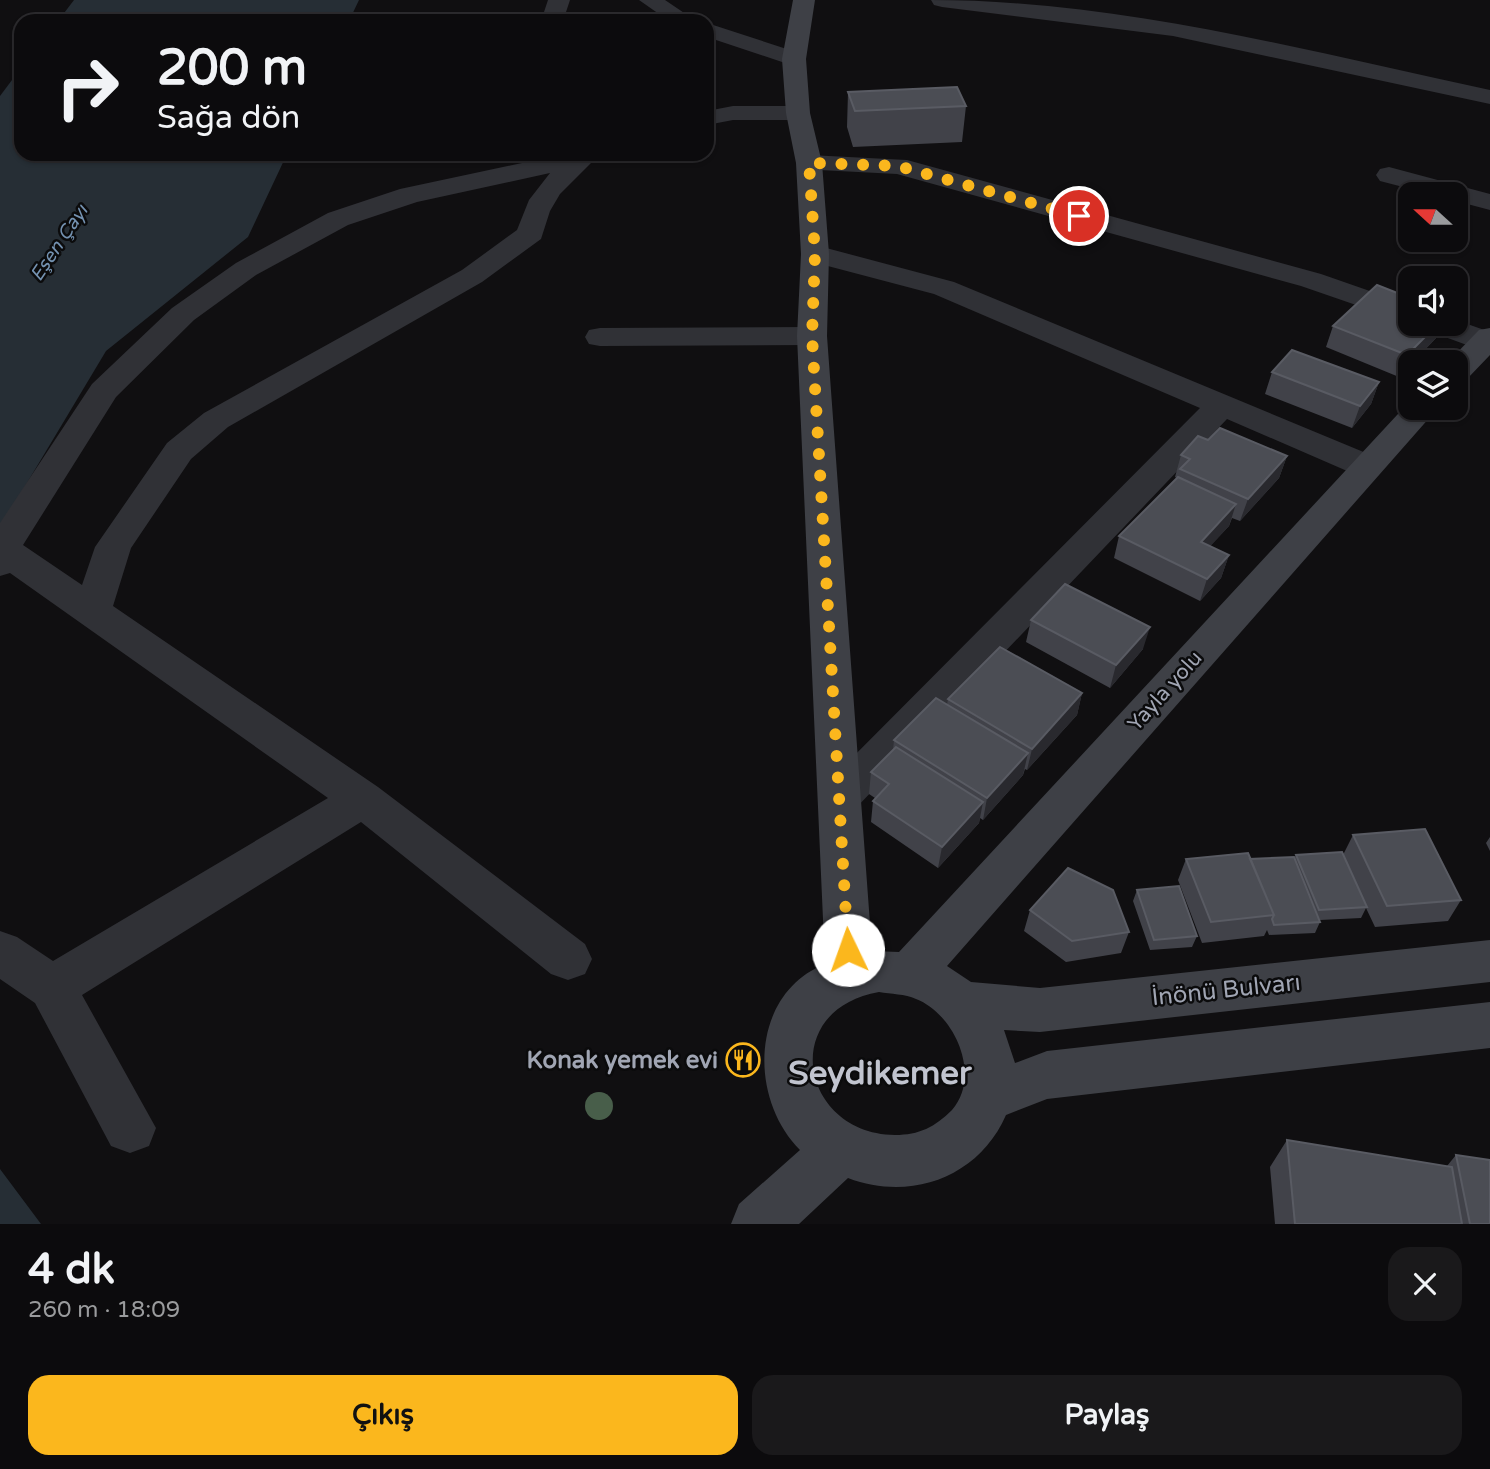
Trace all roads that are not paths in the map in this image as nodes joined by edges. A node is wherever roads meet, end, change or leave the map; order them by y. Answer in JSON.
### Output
{"nodes":[{"id":1,"x":650,"y":0,"type":"edge"},
{"id":2,"x":804,"y":0,"type":"edge"},
{"id":3,"x":942,"y":0,"type":"edge"},
{"id":4,"x":673,"y":14,"type":"edge"},
{"id":5,"x":714,"y":32,"type":"edge"},
{"id":6,"x":794,"y":59,"type":"junction"},
{"id":7,"x":1490,"y":97,"type":"edge"},
{"id":8,"x":798,"y":113,"type":"junction"},
{"id":9,"x":714,"y":117,"type":"edge"},
{"id":10,"x":563,"y":161,"type":"edge"},
{"id":11,"x":578,"y":161,"type":"edge"},
{"id":12,"x":809,"y":163,"type":"junction"},
{"id":13,"x":1389,"y":175,"type":"dead end"},
{"id":14,"x":1490,"y":202,"type":"edge"},
{"id":15,"x":815,"y":254,"type":"junction"},
{"id":16,"x":1398,"y":311,"type":"edge"},
{"id":17,"x":1468,"y":333,"type":"edge"},
{"id":18,"x":812,"y":336,"type":"junction"},
{"id":19,"x":600,"y":337,"type":"dead end"},
{"id":20,"x":1488,"y":339,"type":"edge"},
{"id":21,"x":1468,"y":360,"type":"edge"},
{"id":22,"x":1221,"y":406,"type":"junction"},
{"id":23,"x":1410,"y":420,"type":"edge"},
{"id":24,"x":1366,"y":466,"type":"junction"},
{"id":25,"x":1,"y":556,"type":"edge"},
{"id":26,"x":92,"y":611,"type":"junction"},
{"id":27,"x":840,"y":797,"type":"junction"},
{"id":28,"x":363,"y":799,"type":"junction"},
{"id":29,"x":0,"y":952,"type":"edge"},
{"id":30,"x":568,"y":959,"type":"dead end"},
{"id":31,"x":1490,"y":961,"type":"edge"},
{"id":32,"x":909,"y":975,"type":"junction"},
{"id":33,"x":850,"y":976,"type":"junction"},
{"id":34,"x":51,"y":988,"type":"junction"},
{"id":35,"x":961,"y":1004,"type":"junction"},
{"id":36,"x":1490,"y":1025,"type":"edge"},
{"id":37,"x":988,"y":1097,"type":"junction"},
{"id":38,"x":130,"y":1128,"type":"dead end"},
{"id":39,"x":841,"y":1148,"type":"junction"},
{"id":40,"x":759,"y":1224,"type":"edge"}],
"edges":[{"from":1,"to":4,"type":"street"},
{"from":2,"to":6,"type":"street"},
{"from":3,"to":7,"type":"street"},
{"from":5,"to":6,"type":"street"},
{"from":6,"to":8,"type":"street"},
{"from":8,"to":9,"type":"street"},
{"from":8,"to":12,"type":"street"},
{"from":10,"to":25,"type":"street"},
{"from":11,"to":26,"type":"street"},
{"from":12,"to":15,"type":"street"},
{"from":12,"to":16,"type":"street"},
{"from":13,"to":14,"type":"street"},
{"from":15,"to":18,"type":"street"},
{"from":15,"to":22,"type":"street"},
{"from":17,"to":20,"type":"street"},
{"from":18,"to":19,"type":"street"},
{"from":18,"to":27,"type":"street"},
{"from":20,"to":21,"type":"street"},
{"from":22,"to":24,"type":"street"},
{"from":22,"to":27,"type":"street"},
{"from":23,"to":24,"type":"street","name":"Yayla yolu"},
{"from":24,"to":32,"type":"street","name":"Yayla yolu"},
{"from":25,"to":26,"type":"street"},
{"from":26,"to":28,"type":"street"},
{"from":27,"to":33,"type":"street"},
{"from":28,"to":30,"type":"street"},
{"from":28,"to":34,"type":"street"},
{"from":29,"to":34,"type":"street"},
{"from":31,"to":35,"type":"street","name":"İnönü Bulvarı"},
{"from":32,"to":33,"type":"street"},
{"from":32,"to":35,"type":"street"},
{"from":33,"to":39,"type":"street"},
{"from":34,"to":38,"type":"street"},
{"from":35,"to":37,"type":"street"},
{"from":36,"to":37,"type":"street"},
{"from":37,"to":39,"type":"street"},
{"from":39,"to":40,"type":"street"}]}
